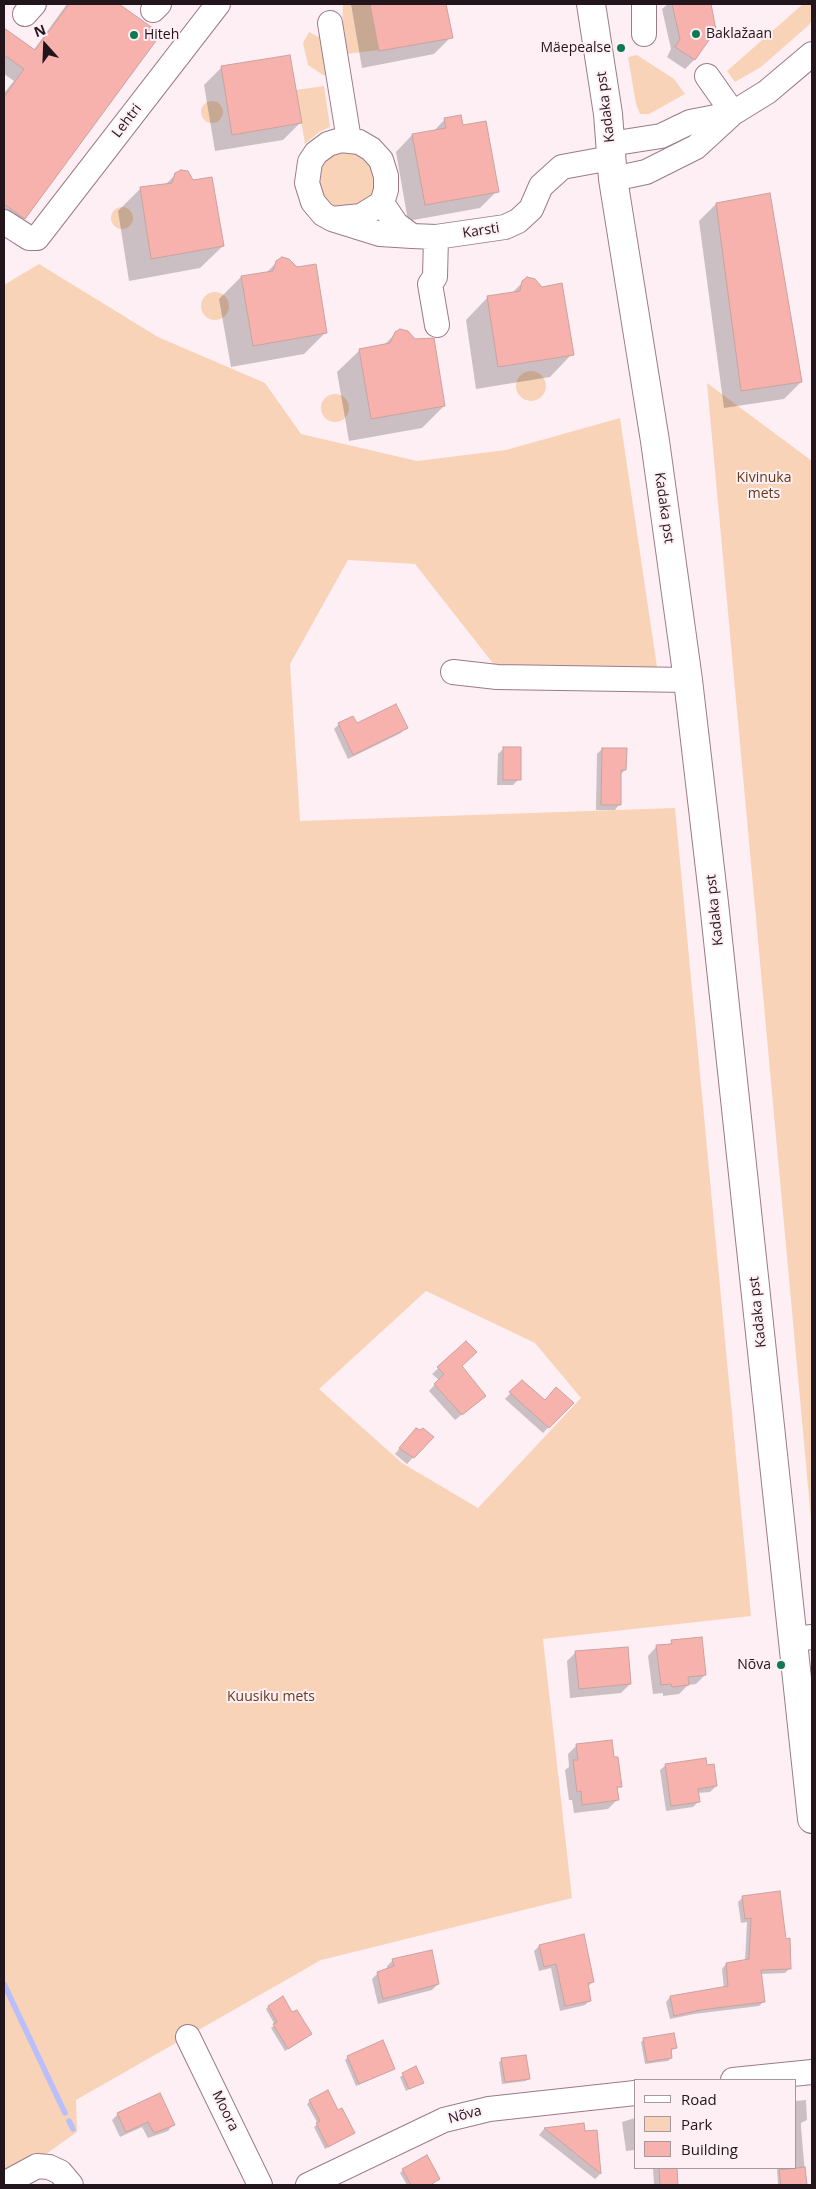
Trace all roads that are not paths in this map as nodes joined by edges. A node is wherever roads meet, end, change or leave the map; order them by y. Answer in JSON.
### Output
{"nodes":[{"id":1,"x":218,"y":4,"type":"edge"},
{"id":2,"x":591,"y":4,"type":"edge"},
{"id":3,"x":644,"y":4,"type":"edge"},
{"id":4,"x":330,"y":23,"type":"dead end"},
{"id":5,"x":644,"y":34,"type":"dead end"},
{"id":6,"x":812,"y":54,"type":"edge"},
{"id":7,"x":707,"y":76,"type":"dead end"},
{"id":8,"x":733,"y":113,"type":"junction"},
{"id":9,"x":349,"y":140,"type":"junction"},
{"id":10,"x":612,"y":160,"type":"junction"},
{"id":11,"x":382,"y":203,"type":"junction"},
{"id":12,"x":332,"y":219,"type":"junction"},
{"id":13,"x":4,"y":222,"type":"edge"},
{"id":14,"x":412,"y":236,"type":"junction"},
{"id":15,"x":436,"y":237,"type":"junction"},
{"id":16,"x":437,"y":324,"type":"dead end"},
{"id":17,"x":453,"y":672,"type":"dead end"},
{"id":18,"x":688,"y":680,"type":"junction"},
{"id":19,"x":803,"y":1638,"type":"edge"},
{"id":20,"x":812,"y":1819,"type":"edge"},
{"id":21,"x":188,"y":2037,"type":"dead end"},
{"id":22,"x":812,"y":2072,"type":"edge"},
{"id":23,"x":744,"y":2079,"type":"edge"},
{"id":24,"x":634,"y":2093,"type":"edge"},
{"id":25,"x":4,"y":2184,"type":"edge"},
{"id":26,"x":71,"y":2185,"type":"edge"},
{"id":27,"x":260,"y":2185,"type":"edge"},
{"id":28,"x":308,"y":2185,"type":"edge"}],
"edges":[{"from":1,"to":13,"type":"street","name":"Lehtri"},
{"from":2,"to":10,"type":"main road","name":"Kadaka pst"},
{"from":3,"to":5,"type":"street"},
{"from":4,"to":9,"type":"street"},
{"from":6,"to":8,"type":"street"},
{"from":7,"to":8,"type":"street"},
{"from":8,"to":10,"type":"street"},
{"from":8,"to":10,"type":"street"},
{"from":9,"to":11,"type":"street"},
{"from":9,"to":12,"type":"street","name":"Karsti"},
{"from":10,"to":15,"type":"street","name":"Karsti"},
{"from":10,"to":18,"type":"main road","name":"Kadaka pst"},
{"from":11,"to":12,"type":"street"},
{"from":11,"to":14,"type":"street"},
{"from":12,"to":14,"type":"street","name":"Karsti"},
{"from":14,"to":15,"type":"street","name":"Karsti"},
{"from":15,"to":16,"type":"street"},
{"from":17,"to":18,"type":"street"},
{"from":18,"to":19,"type":"main road","name":"Kadaka pst"},
{"from":19,"to":20,"type":"main road","name":"Kadaka pst"},
{"from":21,"to":27,"type":"street","name":"Moora"},
{"from":22,"to":23,"type":"street"},
{"from":24,"to":28,"type":"street","name":"Nõva"},
{"from":25,"to":26,"type":"street"}]}
